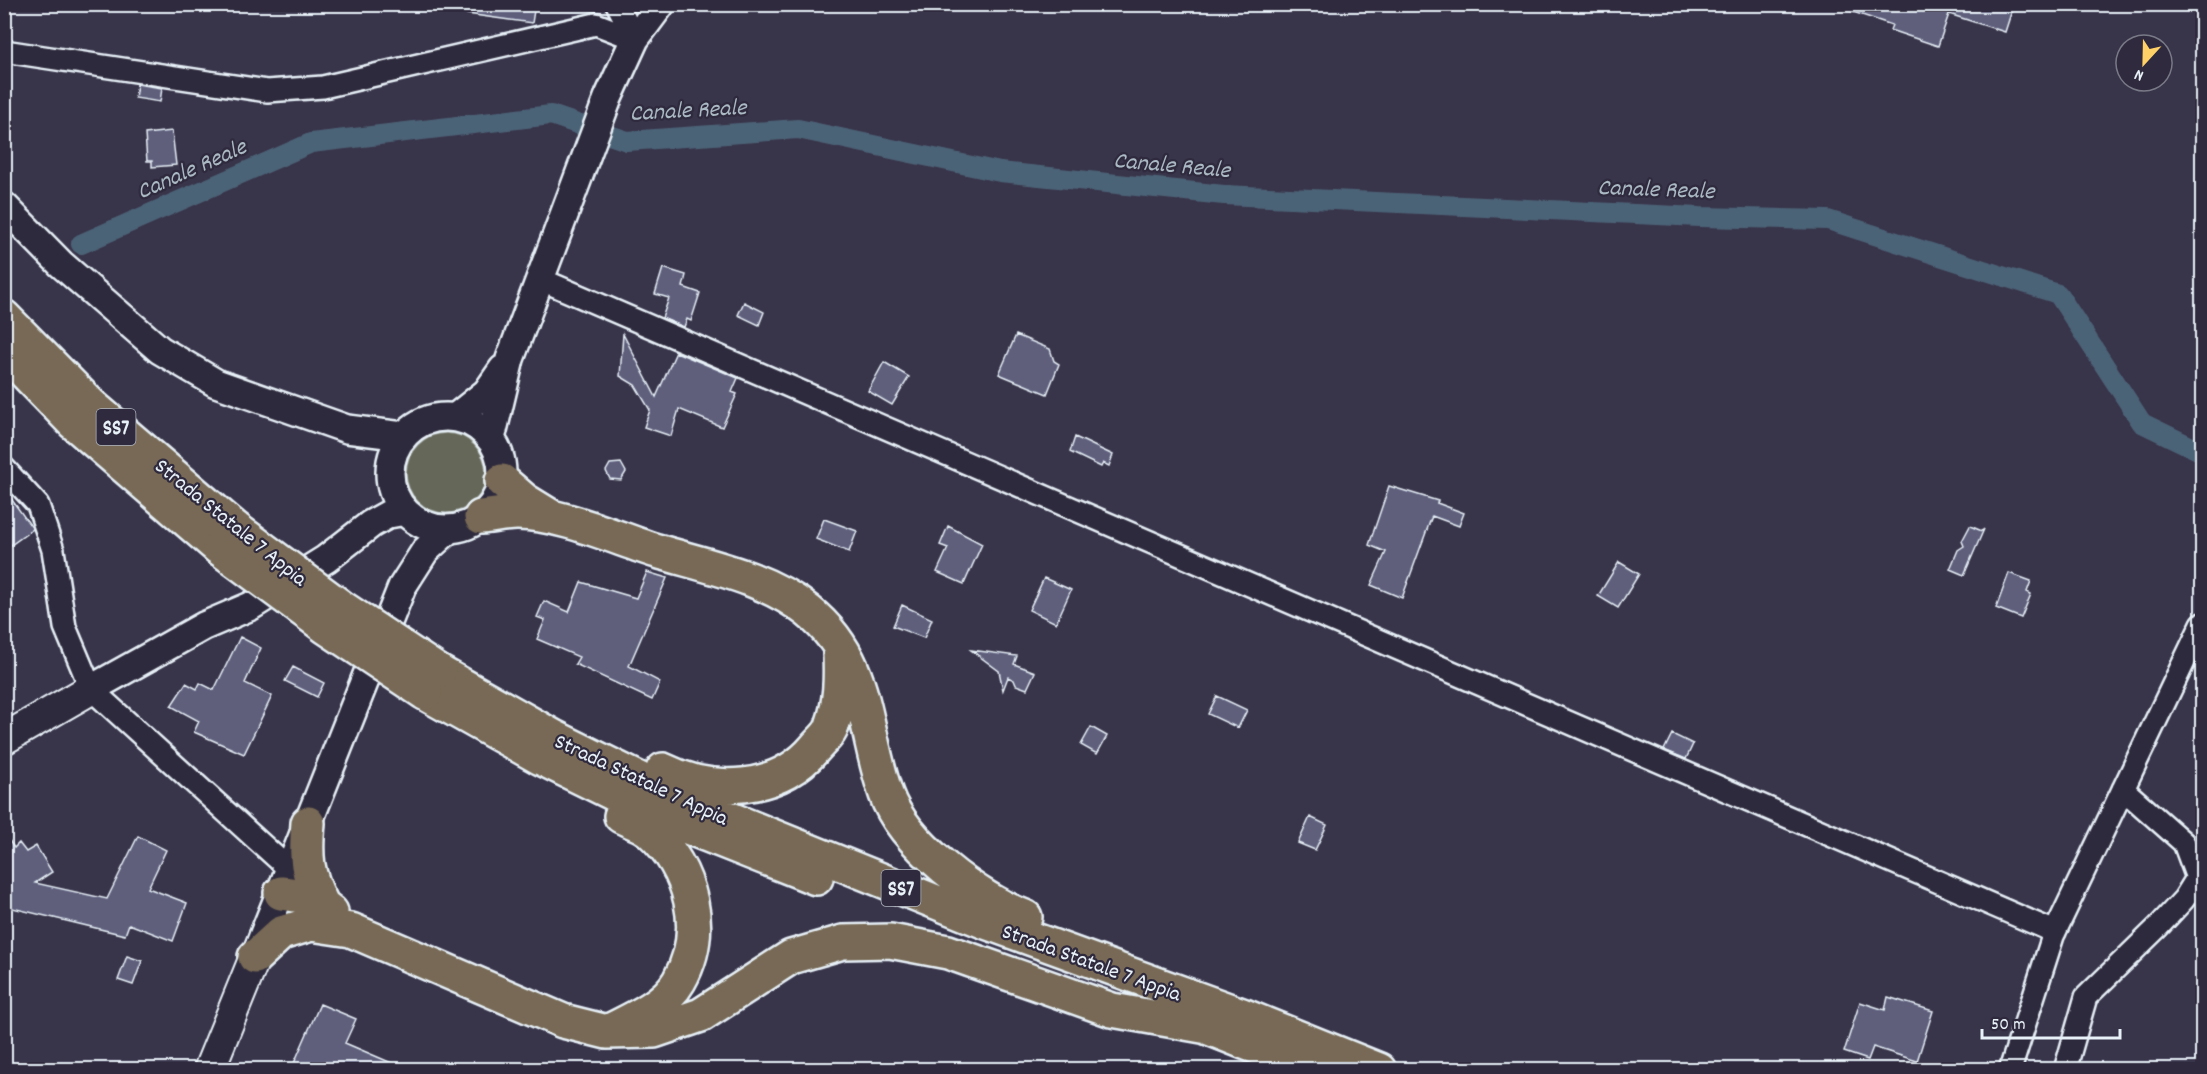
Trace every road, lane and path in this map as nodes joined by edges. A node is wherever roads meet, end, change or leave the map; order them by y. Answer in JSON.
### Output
{"nodes":[{"id":1,"x":617,"y":4,"type":"edge"},
{"id":2,"x":661,"y":4,"type":"edge"},
{"id":3,"x":635,"y":39,"type":"junction"},
{"id":4,"x":4,"y":51,"type":"edge"},
{"id":5,"x":4,"y":206,"type":"edge"},
{"id":6,"x":540,"y":279,"type":"junction"},
{"id":7,"x":4,"y":316,"type":"edge"},
{"id":8,"x":4,"y":351,"type":"edge"},
{"id":9,"x":510,"y":358,"type":"junction"},
{"id":10,"x":456,"y":417,"type":"junction"},
{"id":11,"x":347,"y":429,"type":"junction"},
{"id":12,"x":403,"y":436,"type":"junction"},
{"id":13,"x":491,"y":438,"type":"junction"},
{"id":14,"x":4,"y":468,"type":"edge"},
{"id":15,"x":502,"y":481,"type":"junction"},
{"id":16,"x":399,"y":498,"type":"junction"},
{"id":17,"x":481,"y":517,"type":"junction"},
{"id":18,"x":554,"y":519,"type":"junction"},
{"id":19,"x":449,"y":529,"type":"junction"},
{"id":20,"x":227,"y":538,"type":"junction"},
{"id":21,"x":402,"y":587,"type":"junction"},
{"id":22,"x":2202,"y":624,"type":"edge"},
{"id":23,"x":840,"y":647,"type":"junction"},
{"id":24,"x":432,"y":683,"type":"junction"},
{"id":25,"x":91,"y":689,"type":"junction"},
{"id":26,"x":4,"y":739,"type":"edge"},
{"id":27,"x":2123,"y":789,"type":"junction"},
{"id":28,"x":308,"y":823,"type":"joint"},
{"id":29,"x":302,"y":894,"type":"junction"},
{"id":30,"x":2055,"y":932,"type":"junction"},
{"id":31,"x":255,"y":957,"type":"joint"},
{"id":32,"x":1242,"y":1015,"type":"junction"},
{"id":33,"x":1208,"y":1027,"type":"junction"},
{"id":34,"x":607,"y":1032,"type":"junction"},
{"id":35,"x":209,"y":1070,"type":"edge"},
{"id":36,"x":1315,"y":1070,"type":"edge"},
{"id":37,"x":1379,"y":1070,"type":"edge"},
{"id":38,"x":2010,"y":1070,"type":"edge"},
{"id":39,"x":2065,"y":1070,"type":"edge"}],
"edges":[{"from":1,"to":3,"type":"street"},
{"from":2,"to":3,"type":"street"},
{"from":3,"to":4,"type":"street"},
{"from":3,"to":6,"type":"street"},
{"from":5,"to":11,"type":"street"},
{"from":6,"to":9,"type":"street"},
{"from":6,"to":30,"type":"street"},
{"from":7,"to":20,"type":"highway","name":"Strada Statale 7 Appia","number":"SS7"},
{"from":8,"to":20,"type":"highway","name":"Strada Statale 7 Appia","number":"SS7"},
{"from":9,"to":10,"type":"street"},
{"from":9,"to":13,"type":"street"},
{"from":10,"to":12,"type":"street"},
{"from":10,"to":13,"type":"street"},
{"from":11,"to":12,"type":"street"},
{"from":11,"to":16,"type":"street"},
{"from":12,"to":16,"type":"street"},
{"from":13,"to":15,"type":"street"},
{"from":14,"to":25,"type":"street"},
{"from":15,"to":17,"type":"street"},
{"from":15,"to":18,"type":"highway"},
{"from":16,"to":19,"type":"street"},
{"from":16,"to":21,"type":"street"},
{"from":16,"to":25,"type":"street"},
{"from":17,"to":18,"type":"highway"},
{"from":17,"to":19,"type":"street"},
{"from":18,"to":23,"type":"highway"},
{"from":19,"to":21,"type":"street"},
{"from":20,"to":24,"type":"highway","name":"Strada Statale 7 Appia","number":"SS7","bridge":true},
{"from":21,"to":28,"type":"street"},
{"from":22,"to":27,"type":"street"},
{"from":23,"to":24,"type":"highway"},
{"from":23,"to":32,"type":"highway"},
{"from":24,"to":32,"type":"highway","name":"Strada Statale 7 Appia","number":"SS7"},
{"from":24,"to":33,"type":"highway","name":"Strada Statale 7 Appia","number":"SS7"},
{"from":24,"to":34,"type":"highway"},
{"from":25,"to":26,"type":"main road"},
{"from":25,"to":29,"type":"street"},
{"from":27,"to":30,"type":"street"},
{"from":27,"to":39,"type":"street"},
{"from":28,"to":29,"type":"highway"},
{"from":29,"to":31,"type":"highway"},
{"from":29,"to":34,"type":"highway"},
{"from":30,"to":38,"type":"street"},
{"from":31,"to":35,"type":"main road"},
{"from":32,"to":37,"type":"highway","name":"Strada Statale 7 Appia","number":"SS7"},
{"from":33,"to":34,"type":"highway"},
{"from":33,"to":36,"type":"highway","name":"Strada Statale 7 Appia","number":"SS7"}]}
